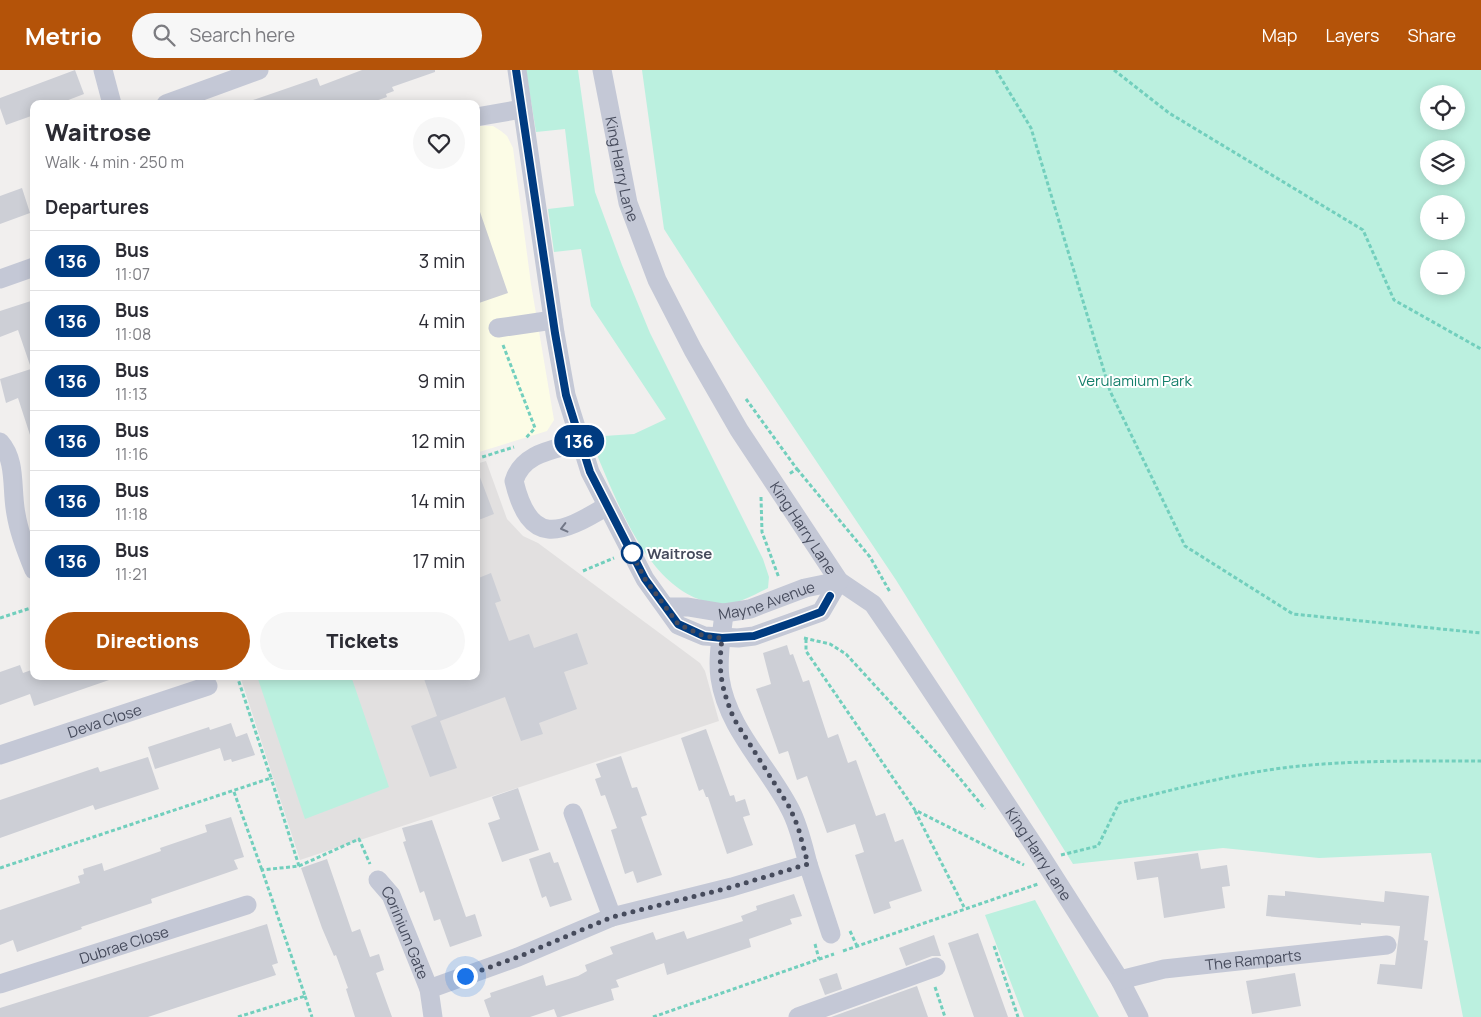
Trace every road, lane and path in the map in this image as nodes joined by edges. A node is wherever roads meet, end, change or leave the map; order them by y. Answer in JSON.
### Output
{"nodes":[{"id":1,"x":103,"y":70,"type":"edge"},
{"id":2,"x":259,"y":70,"type":"edge"},
{"id":3,"x":516,"y":70,"type":"edge"},
{"id":4,"x":602,"y":70,"type":"edge"},
{"id":5,"x":996,"y":70,"type":"edge"},
{"id":6,"x":1114,"y":70,"type":"edge"},
{"id":7,"x":111,"y":100,"type":"edge"},
{"id":8,"x":177,"y":100,"type":"edge"},
{"id":9,"x":522,"y":110,"type":"junction"},
{"id":10,"x":480,"y":116,"type":"edge"},
{"id":11,"x":30,"y":268,"type":"edge"},
{"id":12,"x":0,"y":279,"type":"edge"},
{"id":13,"x":553,"y":320,"type":"junction"},
{"id":14,"x":498,"y":328,"type":"joint"},
{"id":15,"x":1481,"y":350,"type":"edge"},
{"id":16,"x":0,"y":442,"type":"edge"},
{"id":17,"x":580,"y":442,"type":"junction"},
{"id":18,"x":480,"y":458,"type":"edge"},
{"id":19,"x":797,"y":469,"type":"dead end"},
{"id":20,"x":607,"y":506,"type":"junction"},
{"id":21,"x":762,"y":532,"type":"dead end"},
{"id":22,"x":30,"y":560,"type":"edge"},
{"id":23,"x":618,"y":562,"type":"dead end"},
{"id":24,"x":582,"y":571,"type":"dead end"},
{"id":25,"x":839,"y":580,"type":"junction"},
{"id":26,"x":784,"y":597,"type":"junction"},
{"id":27,"x":893,"y":597,"type":"dead end"},
{"id":28,"x":667,"y":607,"type":"junction"},
{"id":29,"x":30,"y":609,"type":"edge"},
{"id":30,"x":724,"y":613,"type":"junction"},
{"id":31,"x":0,"y":618,"type":"edge"},
{"id":32,"x":794,"y":622,"type":"junction"},
{"id":33,"x":1481,"y":633,"type":"edge"},
{"id":34,"x":722,"y":638,"type":"junction"},
{"id":35,"x":806,"y":639,"type":"junction"},
{"id":36,"x":238,"y":680,"type":"edge"},
{"id":37,"x":208,"y":686,"type":"dead end"},
{"id":38,"x":0,"y":755,"type":"edge"},
{"id":39,"x":1481,"y":761,"type":"edge"},
{"id":40,"x":271,"y":778,"type":"junction"},
{"id":41,"x":234,"y":792,"type":"junction"},
{"id":42,"x":914,"y":810,"type":"junction"},
{"id":43,"x":986,"y":811,"type":"dead end"},
{"id":44,"x":573,"y":812,"type":"dead end"},
{"id":45,"x":1032,"y":863,"type":"junction"},
{"id":46,"x":808,"y":864,"type":"junction"},
{"id":47,"x":299,"y":866,"type":"junction"},
{"id":48,"x":0,"y":868,"type":"edge"},
{"id":49,"x":262,"y":870,"type":"junction"},
{"id":50,"x":378,"y":880,"type":"joint"},
{"id":51,"x":1042,"y":883,"type":"dead end"},
{"id":52,"x":247,"y":906,"type":"dead end"},
{"id":53,"x":964,"y":907,"type":"junction"},
{"id":54,"x":612,"y":917,"type":"junction"},
{"id":55,"x":831,"y":934,"type":"dead end"},
{"id":56,"x":1387,"y":945,"type":"dead end"},
{"id":57,"x":994,"y":946,"type":"dead end"},
{"id":58,"x":932,"y":969,"type":"joint"},
{"id":59,"x":1120,"y":980,"type":"junction"},
{"id":60,"x":0,"y":984,"type":"edge"},
{"id":61,"x":429,"y":989,"type":"junction"},
{"id":62,"x":305,"y":996,"type":"junction"},
{"id":63,"x":238,"y":1017,"type":"edge"},
{"id":64,"x":312,"y":1017,"type":"edge"},
{"id":65,"x":433,"y":1017,"type":"edge"},
{"id":66,"x":653,"y":1017,"type":"edge"},
{"id":67,"x":798,"y":1017,"type":"edge"},
{"id":68,"x":946,"y":1017,"type":"edge"},
{"id":69,"x":1018,"y":1017,"type":"edge"},
{"id":70,"x":1140,"y":1017,"type":"edge"}],
"edges":[{"from":1,"to":7,"type":"street"},
{"from":2,"to":8,"type":"street"},
{"from":3,"to":9,"type":"street","name":"Mayne Avenue"},
{"from":4,"to":25,"type":"street","name":"King Harry Lane"},
{"from":5,"to":33,"type":"path"},
{"from":6,"to":15,"type":"path"},
{"from":9,"to":10,"type":"street"},
{"from":9,"to":13,"type":"street","name":"Mayne Avenue"},
{"from":11,"to":12,"type":"street"},
{"from":13,"to":14,"type":"street"},
{"from":13,"to":17,"type":"street","name":"Mayne Avenue"},
{"from":14,"to":18,"type":"path"},
{"from":16,"to":22,"type":"street"},
{"from":17,"to":20,"type":"street","name":"Mayne Avenue"},
{"from":20,"to":17,"type":"street","one_way":true},
{"from":19,"to":27,"type":"path"},
{"from":20,"to":28,"type":"street","name":"Mayne Avenue"},
{"from":21,"to":26,"type":"path"},
{"from":23,"to":24,"type":"path"},
{"from":25,"to":26,"type":"street","name":"Mayne Avenue"},
{"from":25,"to":32,"type":"street","name":"Mayne Avenue"},
{"from":25,"to":45,"type":"street","name":"King Harry Lane"},
{"from":26,"to":30,"type":"street","name":"Mayne Avenue"},
{"from":28,"to":30,"type":"street","name":"Mayne Avenue"},
{"from":28,"to":34,"type":"street","name":"Mayne Avenue"},
{"from":29,"to":31,"type":"path"},
{"from":30,"to":34,"type":"street"},
{"from":32,"to":34,"type":"street","name":"Mayne Avenue"},
{"from":32,"to":35,"type":"path"},
{"from":34,"to":46,"type":"street"},
{"from":35,"to":42,"type":"path"},
{"from":35,"to":43,"type":"path"},
{"from":36,"to":40,"type":"path"},
{"from":37,"to":38,"type":"street","name":"Deva Close"},
{"from":39,"to":45,"type":"path"},
{"from":40,"to":41,"type":"path"},
{"from":40,"to":47,"type":"path"},
{"from":41,"to":48,"type":"path"},
{"from":41,"to":49,"type":"path"},
{"from":42,"to":45,"type":"path"},
{"from":42,"to":53,"type":"path"},
{"from":44,"to":54,"type":"street"},
{"from":45,"to":59,"type":"street","name":"King Harry Lane"},
{"from":46,"to":54,"type":"street","name":"Corinium Gate"},
{"from":46,"to":55,"type":"street"},
{"from":47,"to":49,"type":"path"},
{"from":47,"to":50,"type":"path"},
{"from":49,"to":62,"type":"path"},
{"from":50,"to":61,"type":"street","name":"Corinium Gate"},
{"from":51,"to":53,"type":"path"},
{"from":52,"to":60,"type":"street","name":"Dubrae Close"},
{"from":53,"to":66,"type":"path"},
{"from":54,"to":61,"type":"street","name":"Corinium Gate"},
{"from":56,"to":59,"type":"street","name":"The Ramparts"},
{"from":57,"to":69,"type":"path"},
{"from":58,"to":67,"type":"street"},
{"from":58,"to":68,"type":"path"},
{"from":59,"to":70,"type":"street","name":"King Harry Lane"},
{"from":61,"to":65,"type":"street","name":"Corinium Gate"},
{"from":62,"to":63,"type":"path"},
{"from":62,"to":64,"type":"path"}]}
